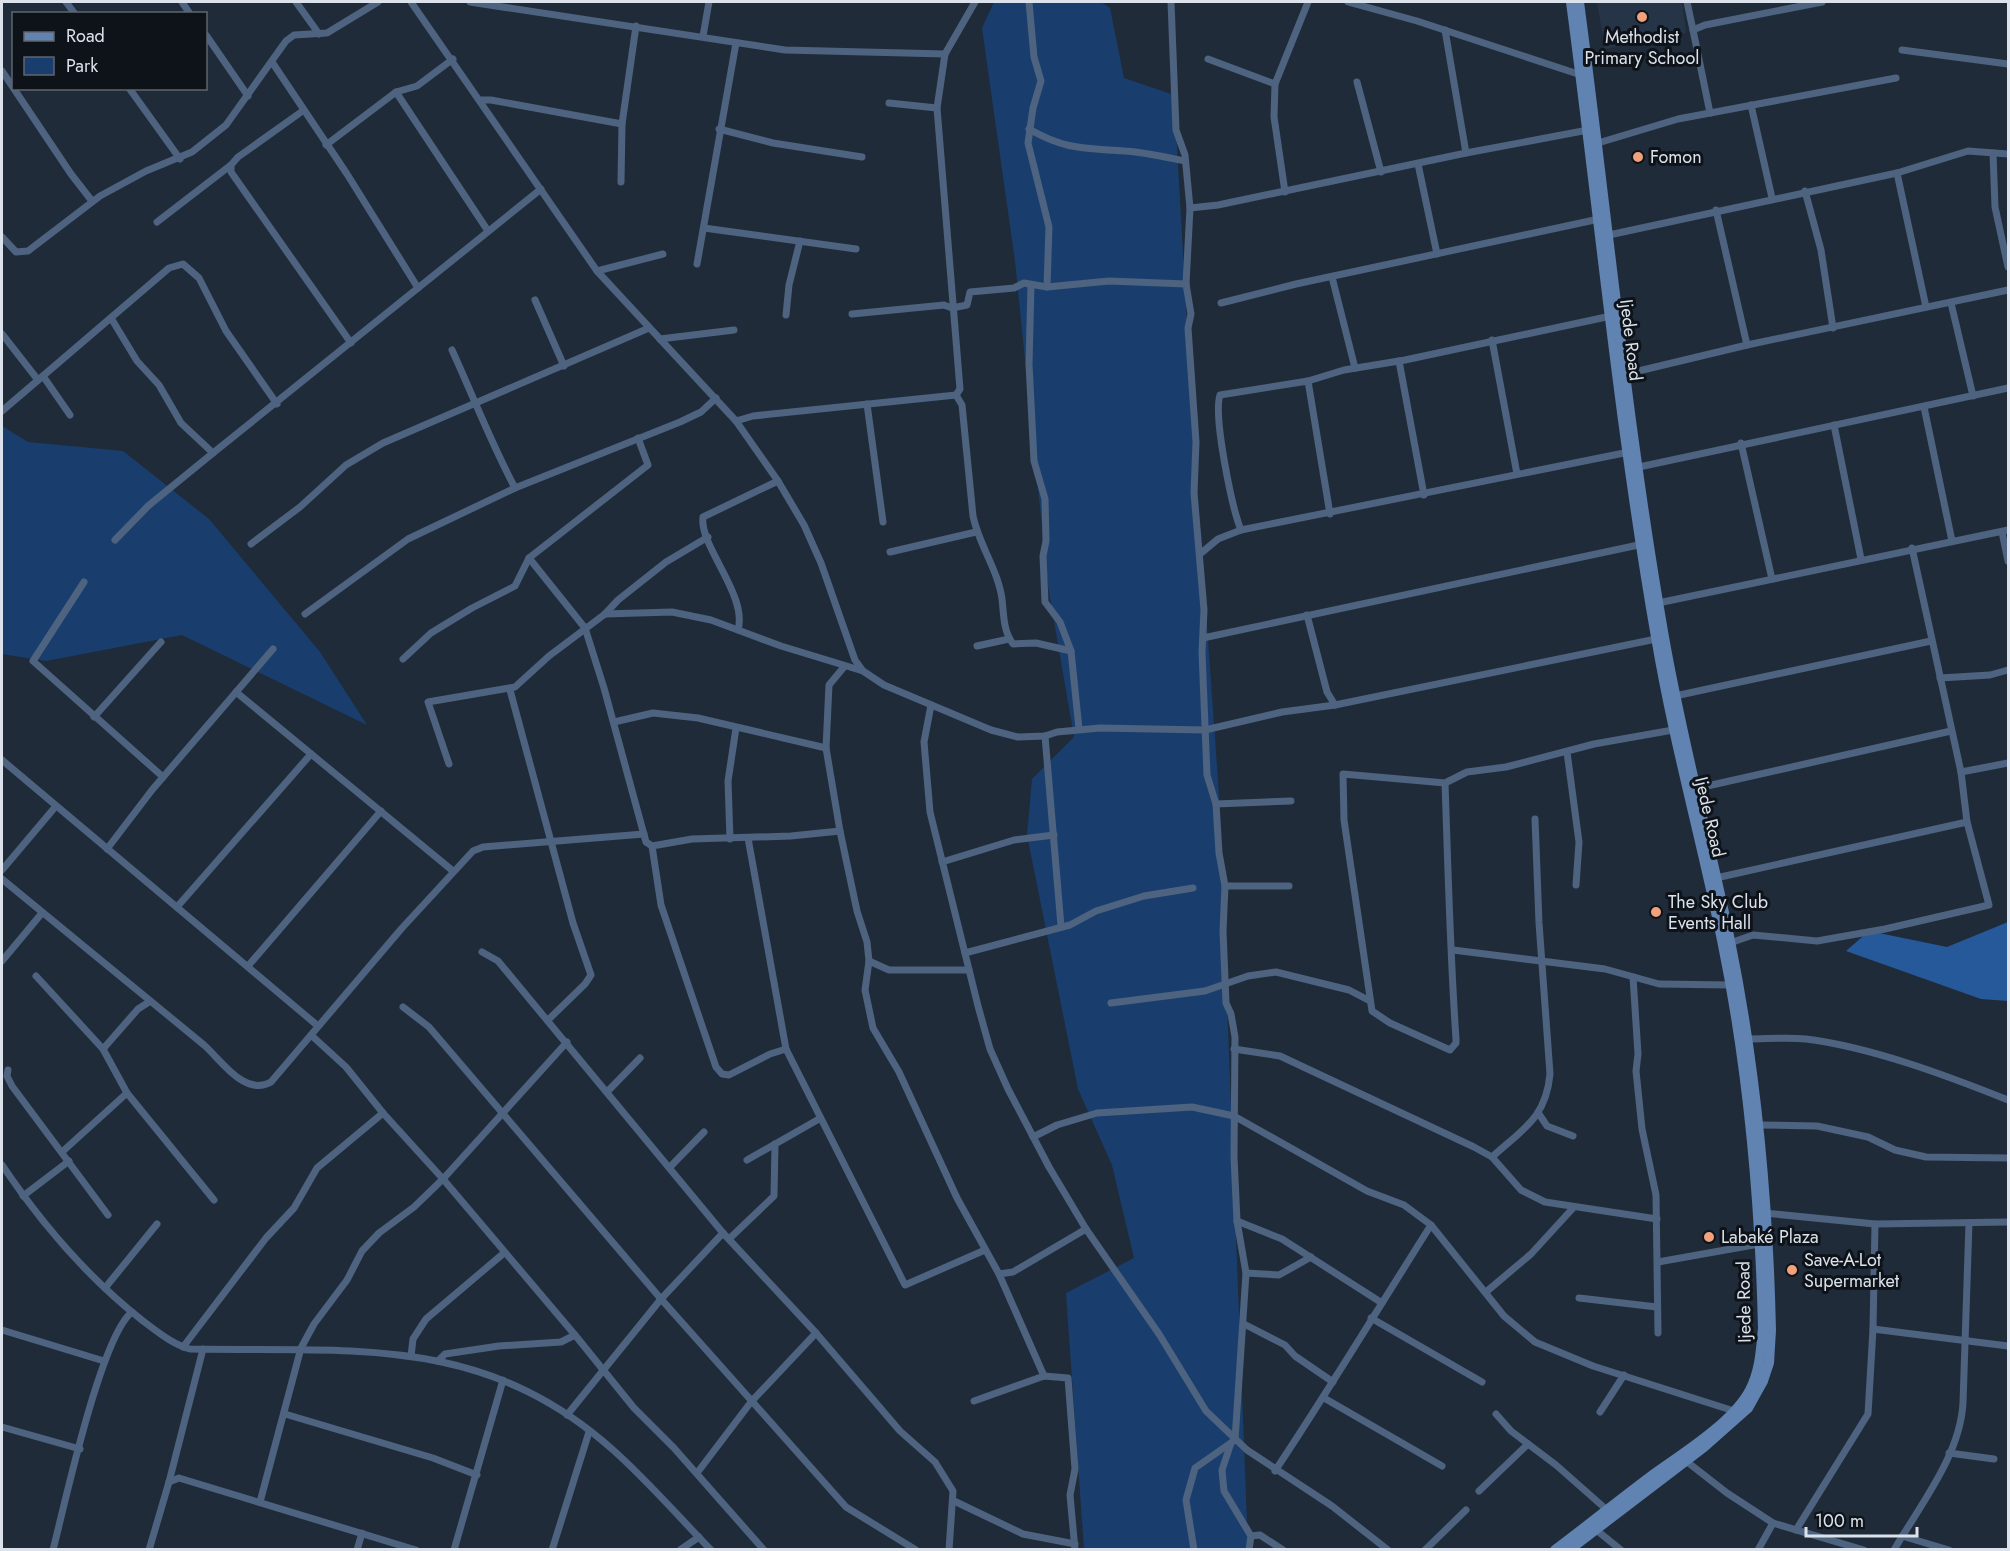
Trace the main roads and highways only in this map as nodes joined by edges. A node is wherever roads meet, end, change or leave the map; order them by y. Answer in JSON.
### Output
{"nodes":[{"id":1,"x":1571,"y":2,"type":"edge"},
{"id":2,"x":1579,"y":2,"type":"edge"},
{"id":3,"x":1645,"y":544,"type":"junction"},
{"id":4,"x":1555,"y":1550,"type":"edge"},
{"id":5,"x":1569,"y":1550,"type":"edge"}],
"edges":[{"from":1,"to":3,"type":"main road","name":"Ijede Road"},
{"from":2,"to":3,"type":"main road","name":"Ijede Road"},
{"from":3,"to":4,"type":"main road","name":"Ijede Road"},
{"from":3,"to":5,"type":"main road","name":"Ijede Road"}]}
